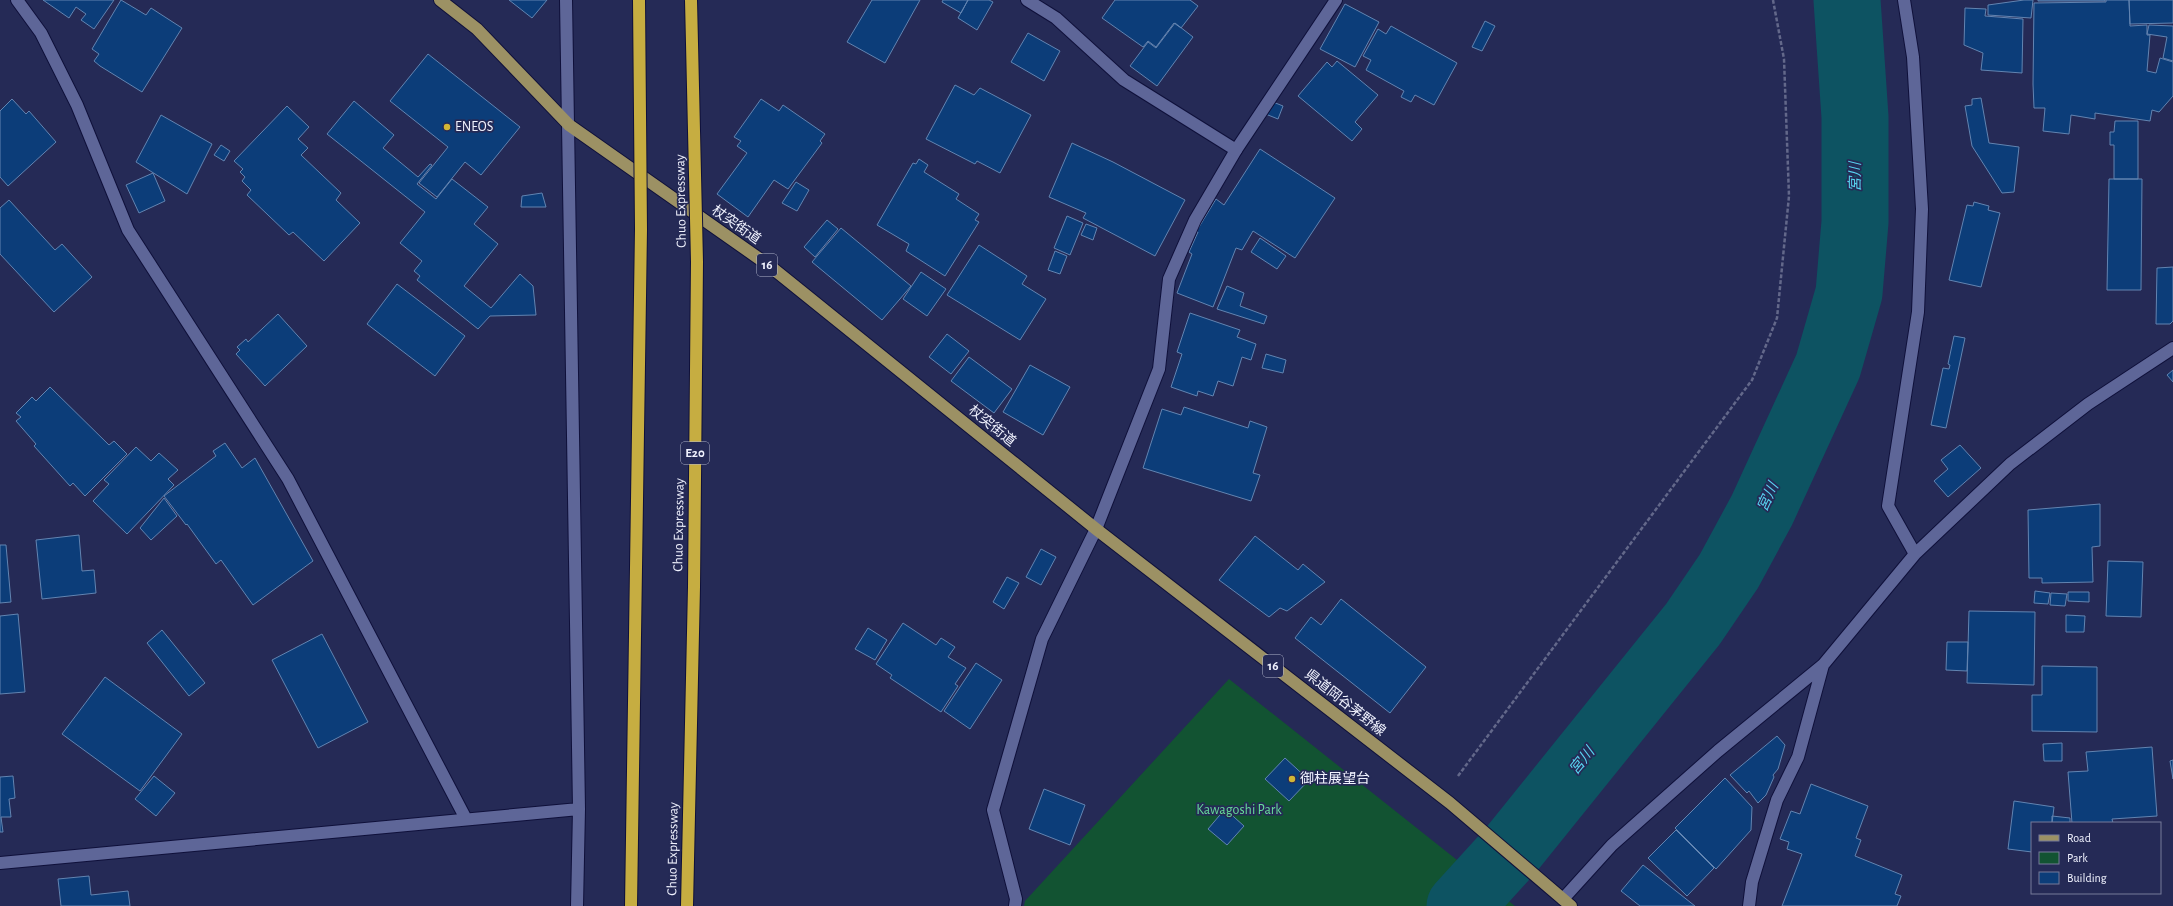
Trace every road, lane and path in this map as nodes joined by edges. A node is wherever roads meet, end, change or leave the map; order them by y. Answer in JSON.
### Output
{"nodes":[{"id":1,"x":16,"y":0,"type":"edge"},
{"id":2,"x":440,"y":0,"type":"edge"},
{"id":3,"x":566,"y":0,"type":"edge"},
{"id":4,"x":639,"y":0,"type":"edge"},
{"id":5,"x":691,"y":0,"type":"edge"},
{"id":6,"x":1027,"y":0,"type":"edge"},
{"id":7,"x":1336,"y":0,"type":"edge"},
{"id":8,"x":1773,"y":0,"type":"edge"},
{"id":9,"x":1904,"y":0,"type":"edge"},
{"id":10,"x":569,"y":125,"type":"junction"},
{"id":11,"x":1236,"y":150,"type":"junction"},
{"id":12,"x":2173,"y":348,"type":"edge"},
{"id":13,"x":1096,"y":529,"type":"junction"},
{"id":14,"x":1915,"y":554,"type":"junction"},
{"id":15,"x":1823,"y":665,"type":"junction"},
{"id":16,"x":1454,"y":781,"type":"dead end"},
{"id":17,"x":579,"y":809,"type":"junction"},
{"id":18,"x":466,"y":819,"type":"junction"},
{"id":19,"x":0,"y":863,"type":"edge"},
{"id":20,"x":1567,"y":903,"type":"edge"},
{"id":21,"x":577,"y":906,"type":"edge"},
{"id":22,"x":631,"y":906,"type":"edge"},
{"id":23,"x":687,"y":906,"type":"edge"},
{"id":24,"x":1015,"y":906,"type":"edge"},
{"id":25,"x":1749,"y":906,"type":"edge"}],
"edges":[{"from":1,"to":18,"type":"street"},
{"from":2,"to":10,"type":"main road","name":"杖突街道","number":"16"},
{"from":3,"to":10,"type":"street"},
{"from":4,"to":22,"type":"highway","bridge":true},
{"from":5,"to":23,"type":"highway","name":"Chuo Expressway","number":"E20","bridge":true},
{"from":6,"to":11,"type":"street"},
{"from":7,"to":11,"type":"street"},
{"from":8,"to":16,"type":"path"},
{"from":9,"to":14,"type":"street"},
{"from":10,"to":13,"type":"main road","name":"杖突街道","number":"16"},
{"from":10,"to":17,"type":"street"},
{"from":11,"to":13,"type":"street"},
{"from":12,"to":14,"type":"street"},
{"from":13,"to":20,"type":"main road","name":"県道岡谷茅野線","number":"16"},
{"from":13,"to":24,"type":"street"},
{"from":14,"to":15,"type":"street"},
{"from":15,"to":20,"type":"street"},
{"from":15,"to":25,"type":"street"},
{"from":17,"to":18,"type":"street"},
{"from":17,"to":21,"type":"street"},
{"from":18,"to":19,"type":"street"}]}
